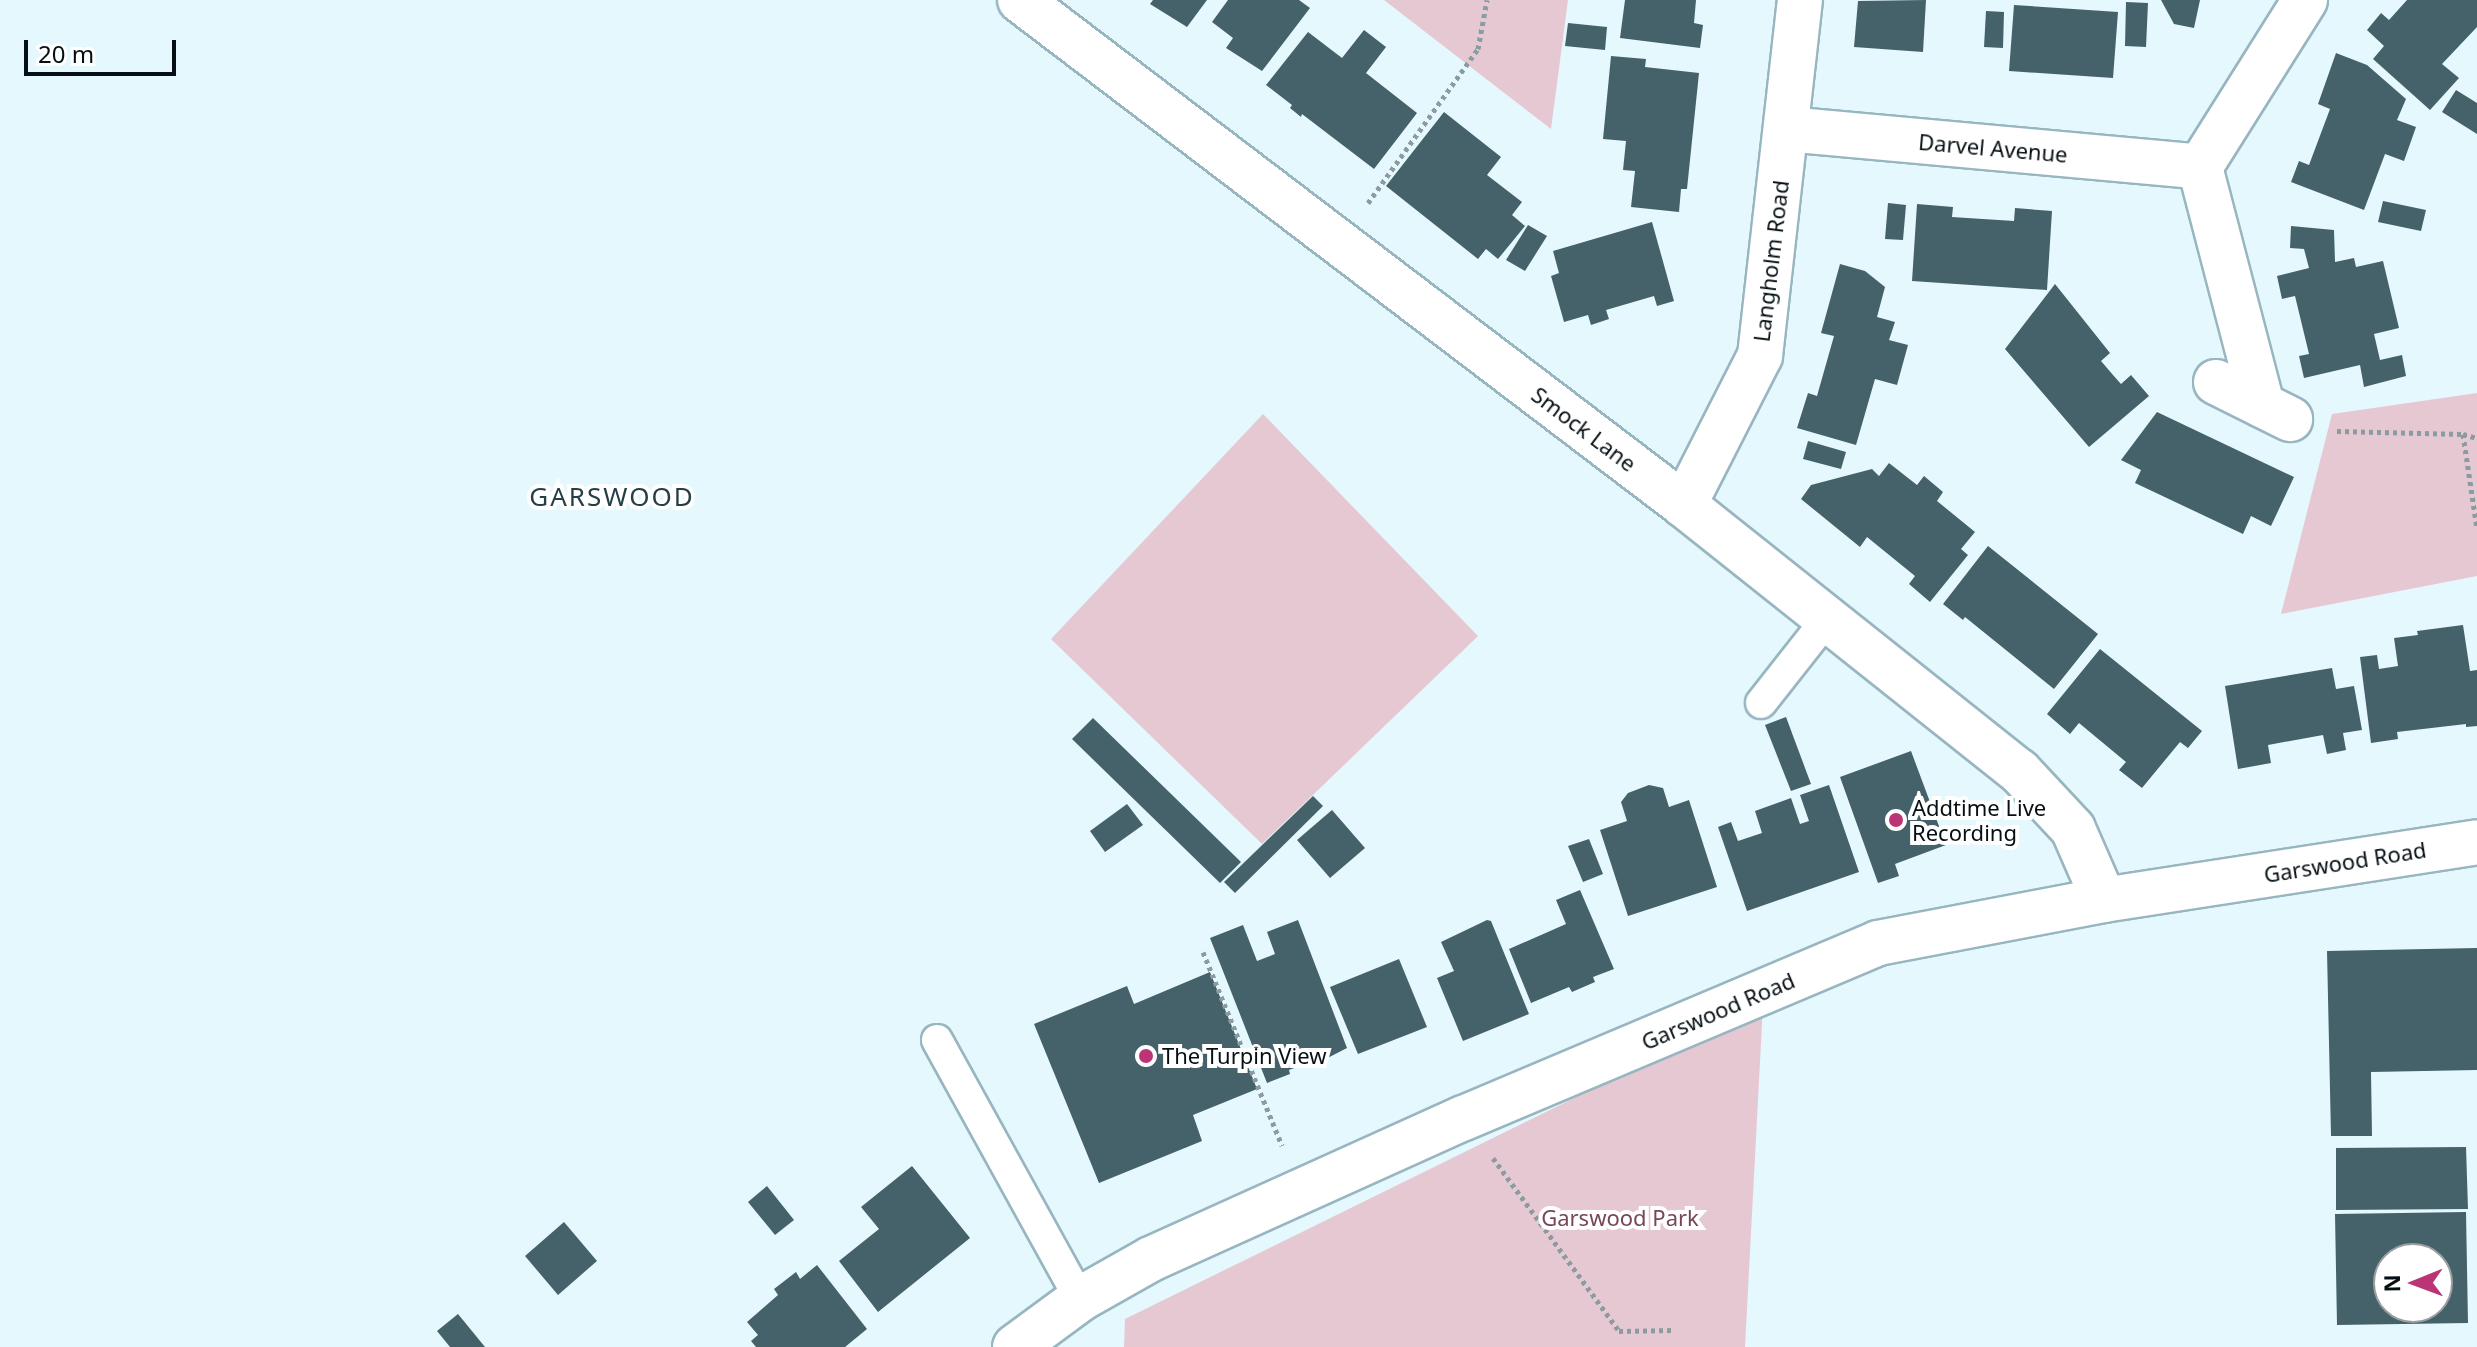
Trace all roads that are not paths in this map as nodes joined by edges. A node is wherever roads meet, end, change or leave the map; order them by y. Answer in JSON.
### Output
{"nodes":[{"id":1,"x":1020,"y":0,"type":"edge"},
{"id":2,"x":1800,"y":0,"type":"edge"},
{"id":3,"x":2305,"y":0,"type":"edge"},
{"id":4,"x":1786,"y":129,"type":"junction"},
{"id":5,"x":2200,"y":167,"type":"junction"},
{"id":6,"x":2216,"y":382,"type":"dead end"},
{"id":7,"x":1684,"y":505,"type":"junction"},
{"id":8,"x":1827,"y":619,"type":"junction"},
{"id":9,"x":1761,"y":703,"type":"dead end"},
{"id":10,"x":2477,"y":842,"type":"edge"},
{"id":11,"x":2104,"y":900,"type":"junction"},
{"id":12,"x":937,"y":1040,"type":"dead end"},
{"id":13,"x":1080,"y":1299,"type":"junction"},
{"id":14,"x":1015,"y":1347,"type":"edge"}],
"edges":[{"from":1,"to":7,"type":"street","name":"Smock Lane"},
{"from":2,"to":4,"type":"street","name":"Langholm Road"},
{"from":3,"to":5,"type":"street"},
{"from":4,"to":5,"type":"street","name":"Darvel Avenue"},
{"from":4,"to":7,"type":"street","name":"Langholm Road"},
{"from":5,"to":6,"type":"street"},
{"from":7,"to":8,"type":"street","name":"Smock Lane"},
{"from":8,"to":9,"type":"lane"},
{"from":8,"to":11,"type":"street","name":"Smock Lane"},
{"from":10,"to":11,"type":"street","name":"Garswood Road"},
{"from":11,"to":13,"type":"street","name":"Garswood Road"},
{"from":12,"to":13,"type":"lane"},
{"from":13,"to":14,"type":"street","name":"Garswood Road"}]}
